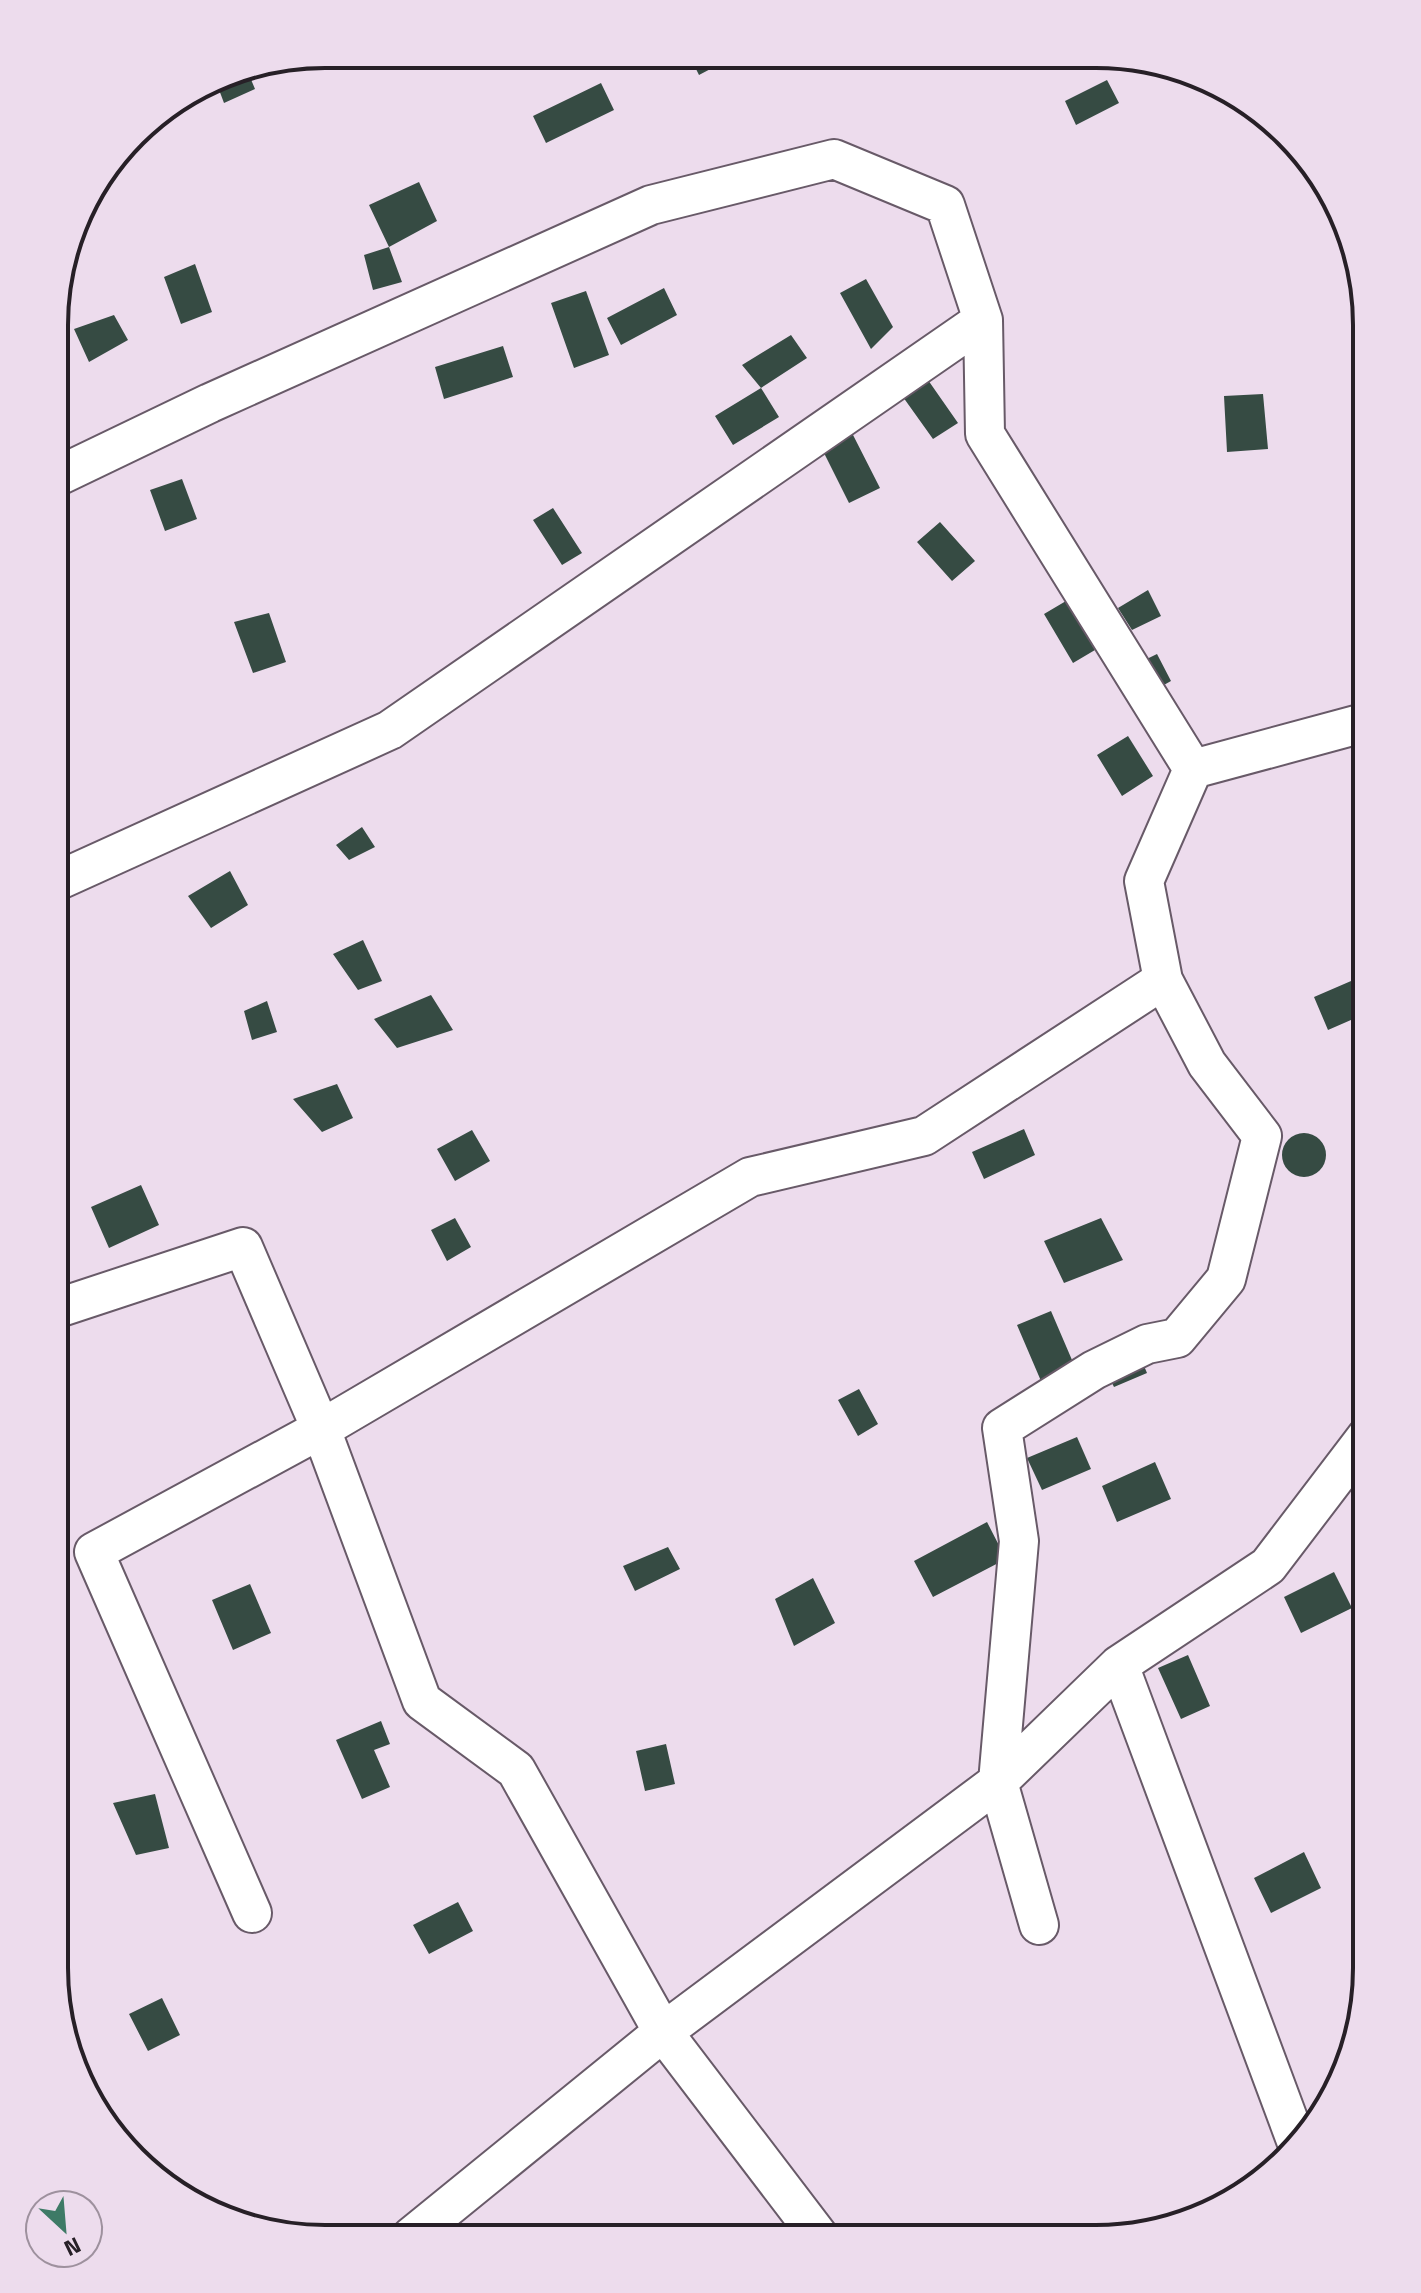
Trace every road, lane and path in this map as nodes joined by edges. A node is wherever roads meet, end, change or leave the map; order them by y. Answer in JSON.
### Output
{"nodes":[{"id":1,"x":983,"y":320,"type":"junction"},
{"id":2,"x":68,"y":471,"type":"edge"},
{"id":3,"x":1353,"y":726,"type":"edge"},
{"id":4,"x":1193,"y":769,"type":"junction"},
{"id":5,"x":68,"y":876,"type":"edge"},
{"id":6,"x":1163,"y":980,"type":"junction"},
{"id":7,"x":68,"y":1305,"type":"edge"},
{"id":8,"x":321,"y":1429,"type":"junction"},
{"id":9,"x":1352,"y":1455,"type":"edge"},
{"id":10,"x":1119,"y":1665,"type":"junction"},
{"id":11,"x":998,"y":1782,"type":"junction"},
{"id":12,"x":252,"y":1913,"type":"dead end"},
{"id":13,"x":1039,"y":1925,"type":"dead end"},
{"id":14,"x":663,"y":2032,"type":"junction"},
{"id":15,"x":1293,"y":2132,"type":"edge"},
{"id":16,"x":426,"y":2225,"type":"edge"},
{"id":17,"x":810,"y":2225,"type":"edge"}],
"edges":[{"from":1,"to":2,"type":"street"},
{"from":1,"to":4,"type":"street"},
{"from":1,"to":5,"type":"street"},
{"from":3,"to":4,"type":"street"},
{"from":4,"to":6,"type":"street"},
{"from":6,"to":8,"type":"street"},
{"from":6,"to":11,"type":"street"},
{"from":7,"to":8,"type":"street"},
{"from":8,"to":12,"type":"street"},
{"from":8,"to":14,"type":"street"},
{"from":9,"to":10,"type":"street"},
{"from":10,"to":11,"type":"street"},
{"from":10,"to":15,"type":"street"},
{"from":11,"to":13,"type":"street"},
{"from":11,"to":14,"type":"street"},
{"from":14,"to":16,"type":"street"},
{"from":14,"to":17,"type":"street"}]}
